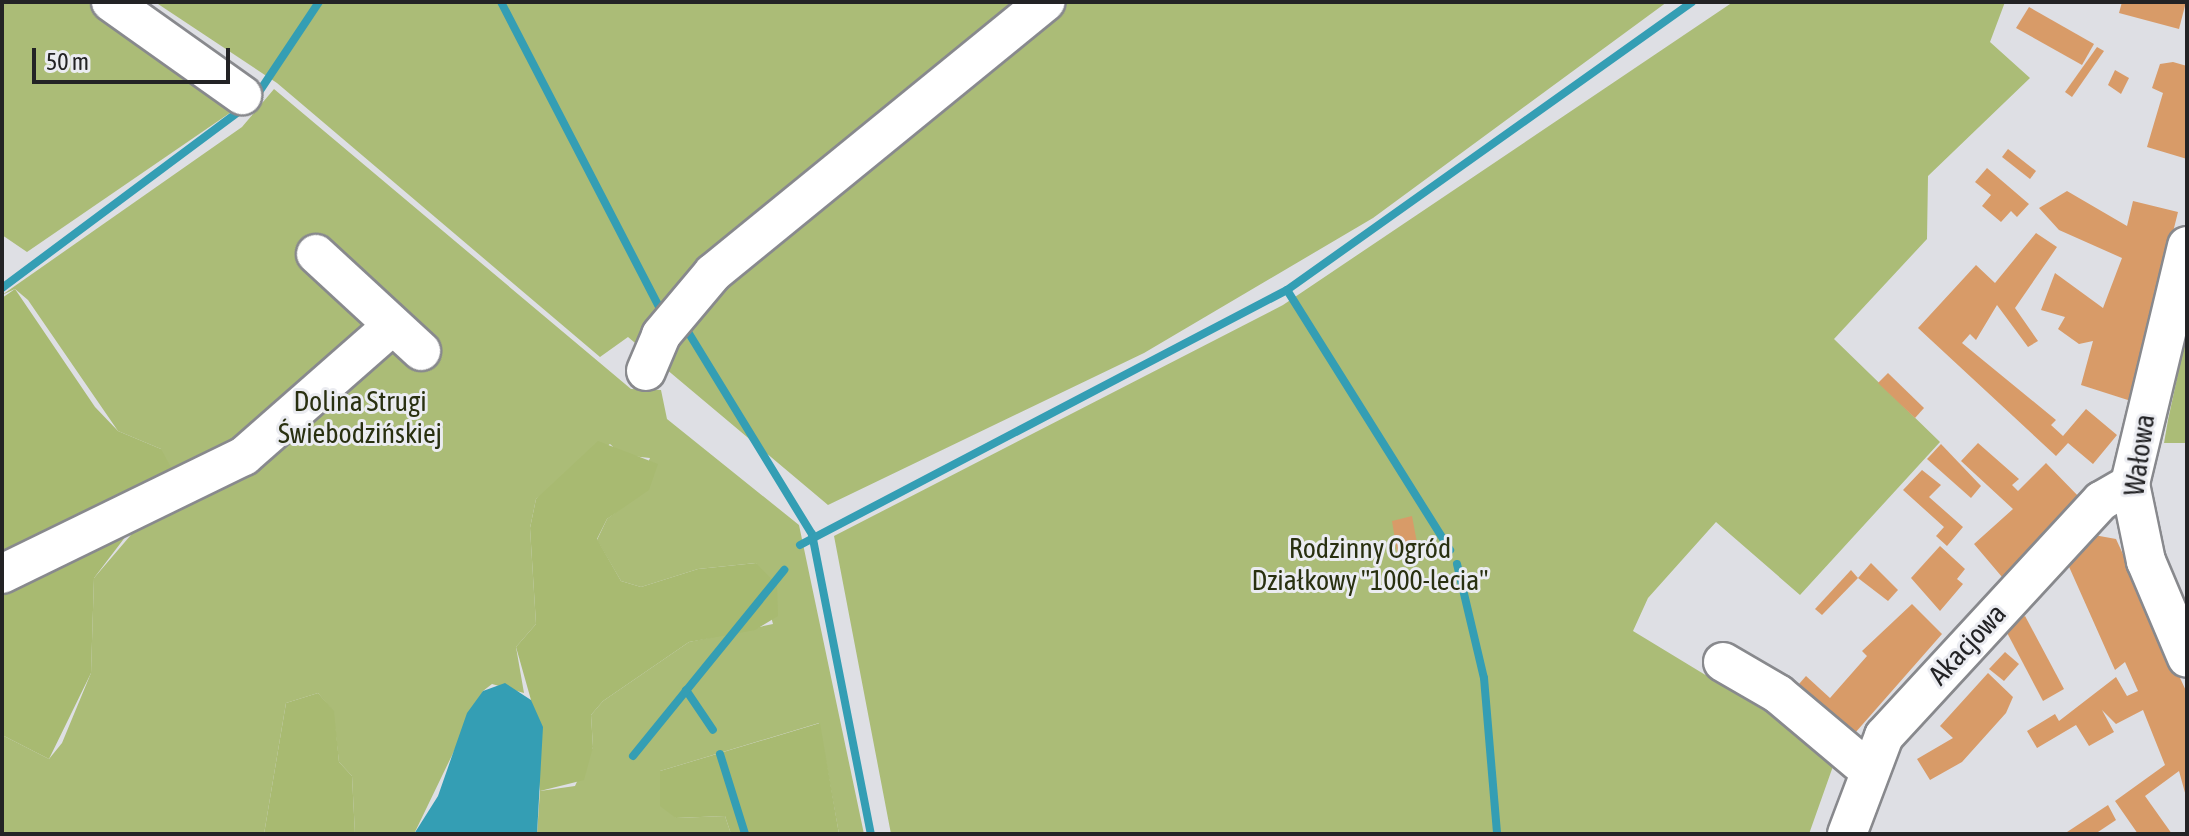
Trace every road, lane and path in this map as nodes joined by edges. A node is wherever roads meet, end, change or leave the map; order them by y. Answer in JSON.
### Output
{"nodes":[{"id":1,"x":111,"y":2,"type":"edge"},
{"id":2,"x":1045,"y":2,"type":"edge"},
{"id":3,"x":242,"y":95,"type":"dead end"},
{"id":4,"x":2187,"y":246,"type":"edge"},
{"id":5,"x":316,"y":254,"type":"dead end"},
{"id":6,"x":392,"y":326,"type":"junction"},
{"id":7,"x":421,"y":351,"type":"dead end"},
{"id":8,"x":646,"y":371,"type":"dead end"},
{"id":9,"x":2130,"y":484,"type":"junction"},
{"id":10,"x":2,"y":574,"type":"edge"},
{"id":11,"x":2187,"y":658,"type":"edge"},
{"id":12,"x":1723,"y":662,"type":"dead end"},
{"id":13,"x":1866,"y":768,"type":"junction"},
{"id":14,"x":1847,"y":834,"type":"edge"}],
"edges":[{"from":1,"to":3,"type":"street"},
{"from":2,"to":8,"type":"street"},
{"from":4,"to":9,"type":"street","name":"Wałowa"},
{"from":5,"to":6,"type":"street"},
{"from":6,"to":7,"type":"street"},
{"from":6,"to":10,"type":"street"},
{"from":9,"to":11,"type":"street","name":"Wałowa"},
{"from":9,"to":13,"type":"street","name":"Akacjowa"},
{"from":12,"to":13,"type":"street"},
{"from":13,"to":14,"type":"street","name":"Akacjowa"}]}
